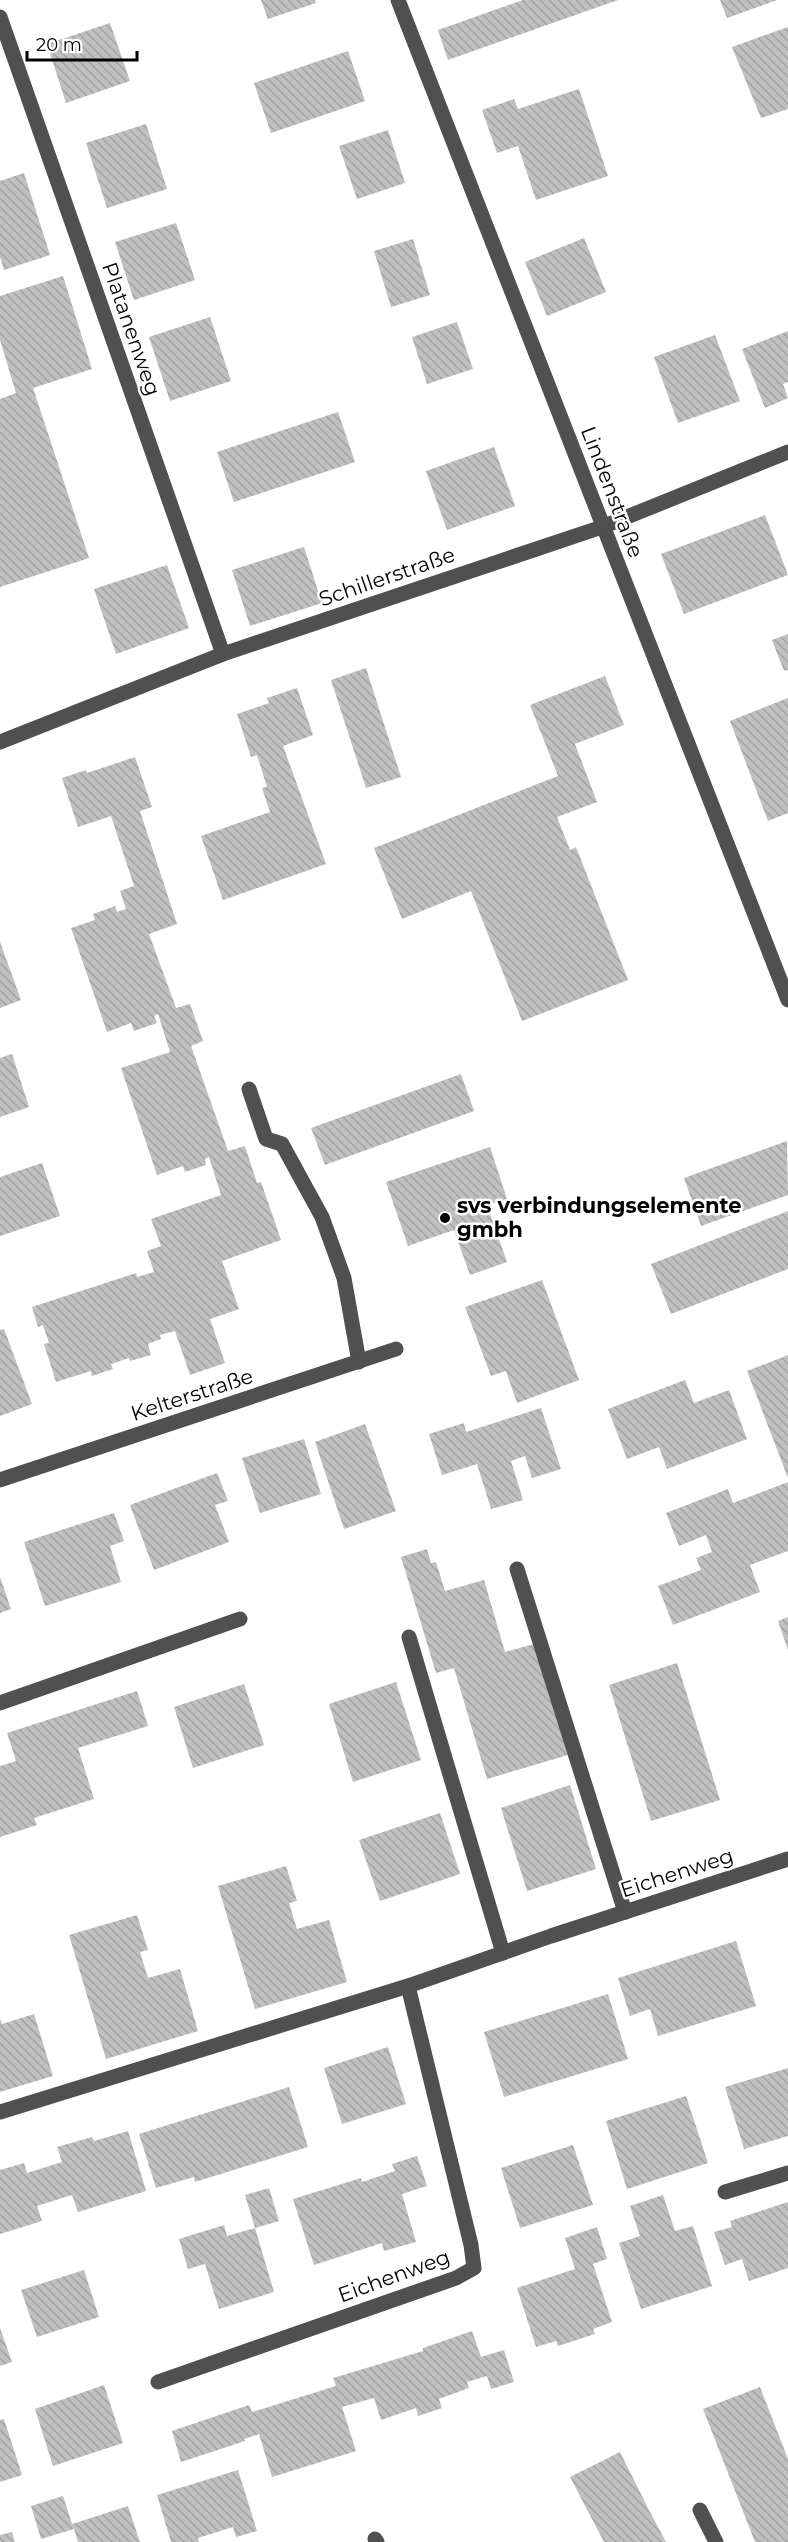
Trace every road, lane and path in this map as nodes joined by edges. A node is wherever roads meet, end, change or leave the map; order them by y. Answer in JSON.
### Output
{"nodes":[{"id":1,"x":398,"y":0,"type":"edge"},
{"id":2,"x":0,"y":17,"type":"edge"},
{"id":3,"x":788,"y":452,"type":"edge"},
{"id":4,"x":602,"y":527,"type":"junction"},
{"id":5,"x":223,"y":654,"type":"junction"},
{"id":6,"x":0,"y":742,"type":"edge"},
{"id":7,"x":788,"y":1000,"type":"edge"},
{"id":8,"x":249,"y":1089,"type":"dead end"},
{"id":9,"x":396,"y":1349,"type":"dead end"},
{"id":10,"x":359,"y":1362,"type":"junction"},
{"id":11,"x":0,"y":1480,"type":"edge"},
{"id":12,"x":517,"y":1569,"type":"dead end"},
{"id":13,"x":240,"y":1619,"type":"dead end"},
{"id":14,"x":409,"y":1637,"type":"dead end"},
{"id":15,"x":0,"y":1703,"type":"edge"},
{"id":16,"x":788,"y":1859,"type":"edge"},
{"id":17,"x":625,"y":1912,"type":"junction"},
{"id":18,"x":503,"y":1953,"type":"junction"},
{"id":19,"x":408,"y":1986,"type":"junction"},
{"id":20,"x":0,"y":2112,"type":"edge"},
{"id":21,"x":788,"y":2173,"type":"edge"},
{"id":22,"x":725,"y":2192,"type":"dead end"},
{"id":23,"x":158,"y":2382,"type":"dead end"},
{"id":24,"x":700,"y":2510,"type":"dead end"},
{"id":25,"x":716,"y":2542,"type":"edge"}],
"edges":[{"from":1,"to":4,"type":"street","name":"Lindenstraße"},
{"from":2,"to":5,"type":"street","name":"Platanenweg"},
{"from":3,"to":4,"type":"street","name":"Schillerstraße"},
{"from":4,"to":5,"type":"street","name":"Schillerstraße"},
{"from":4,"to":7,"type":"street","name":"Lindenstraße"},
{"from":5,"to":6,"type":"street","name":"Schillerstraße"},
{"from":8,"to":10,"type":"street"},
{"from":9,"to":10,"type":"street","name":"Kelterstraße"},
{"from":10,"to":11,"type":"street","name":"Kelterstraße"},
{"from":12,"to":17,"type":"street"},
{"from":13,"to":15,"type":"street"},
{"from":14,"to":18,"type":"street"},
{"from":16,"to":17,"type":"street","name":"Eichenweg"},
{"from":17,"to":18,"type":"street","name":"Eichenweg"},
{"from":18,"to":19,"type":"street","name":"Eichenweg"},
{"from":19,"to":20,"type":"street","name":"Eichenweg"},
{"from":19,"to":23,"type":"street","name":"Eichenweg"},
{"from":21,"to":22,"type":"street"},
{"from":24,"to":25,"type":"street"}]}
